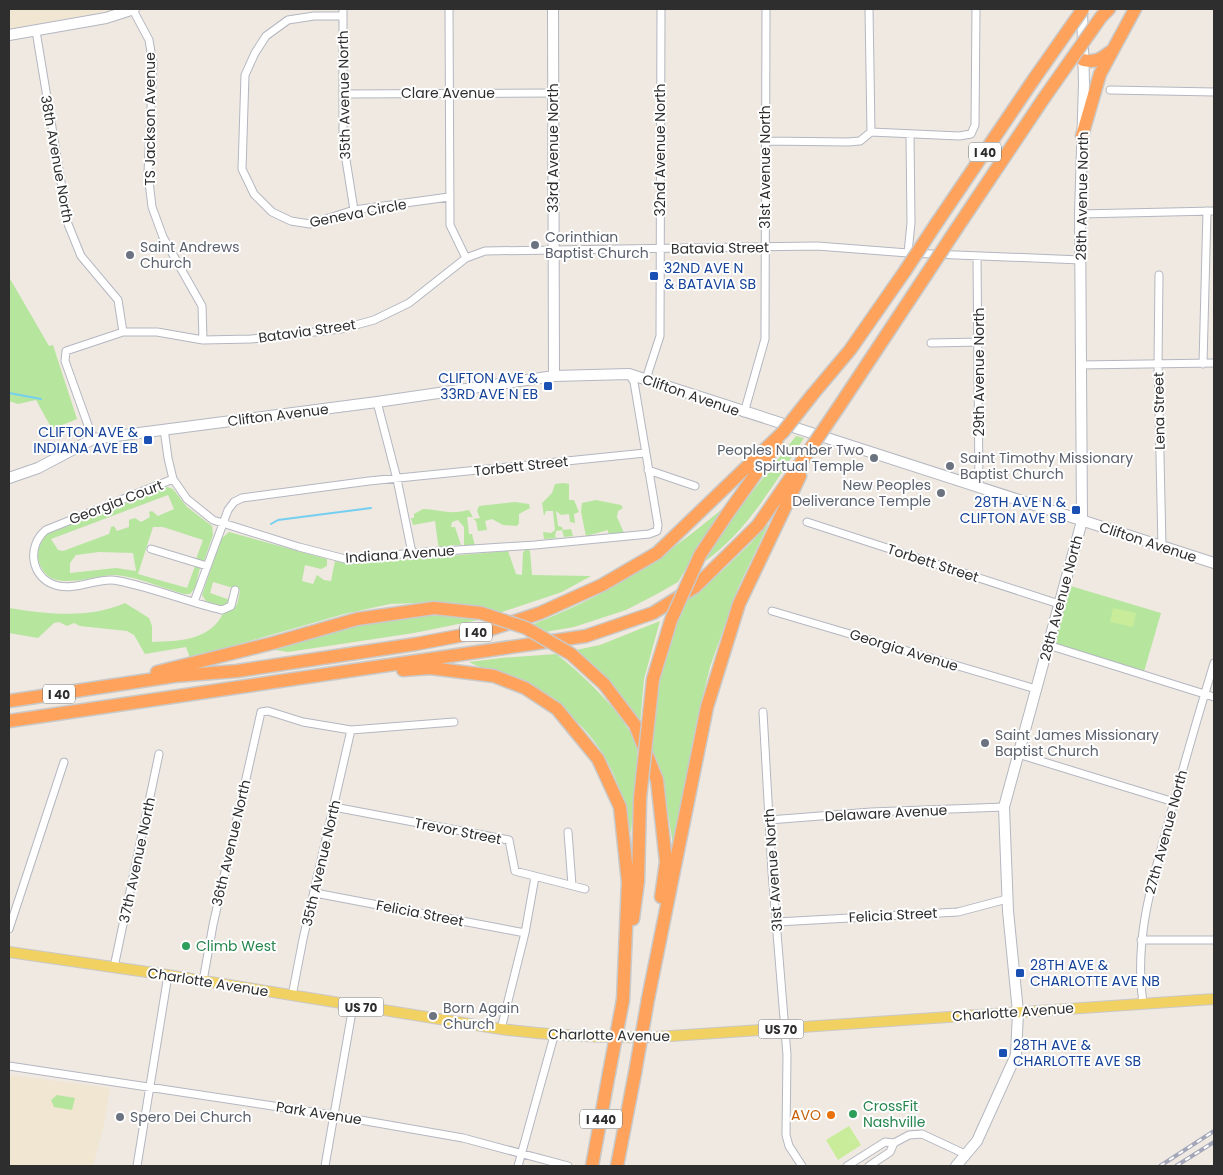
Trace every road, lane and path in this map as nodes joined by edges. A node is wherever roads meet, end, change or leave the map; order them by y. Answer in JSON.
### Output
{"nodes":[{"id":1,"x":134,"y":9,"type":"edge"},
{"id":2,"x":449,"y":9,"type":"edge"},
{"id":3,"x":553,"y":9,"type":"edge"},
{"id":4,"x":661,"y":9,"type":"edge"},
{"id":5,"x":766,"y":9,"type":"edge"},
{"id":6,"x":869,"y":9,"type":"edge"},
{"id":7,"x":976,"y":9,"type":"edge"},
{"id":8,"x":1082,"y":9,"type":"edge"},
{"id":9,"x":1135,"y":9,"type":"edge"},
{"id":10,"x":343,"y":13,"type":"edge"},
{"id":11,"x":1105,"y":13,"type":"edge"},
{"id":12,"x":36,"y":31,"type":"junction"},
{"id":13,"x":9,"y":35,"type":"edge"},
{"id":14,"x":1111,"y":52,"type":"junction"},
{"id":15,"x":1083,"y":60,"type":"junction"},
{"id":16,"x":1110,"y":90,"type":"dead end"},
{"id":17,"x":1214,"y":92,"type":"edge"},
{"id":18,"x":553,"y":93,"type":"junction"},
{"id":19,"x":343,"y":94,"type":"junction"},
{"id":20,"x":448,"y":94,"type":"junction"},
{"id":21,"x":871,"y":132,"type":"junction"},
{"id":22,"x":910,"y":134,"type":"junction"},
{"id":23,"x":1082,"y":136,"type":"junction"},
{"id":24,"x":765,"y":141,"type":"junction"},
{"id":25,"x":450,"y":197,"type":"junction"},
{"id":26,"x":354,"y":210,"type":"junction"},
{"id":27,"x":1210,"y":211,"type":"edge"},
{"id":28,"x":1080,"y":214,"type":"junction"},
{"id":29,"x":765,"y":247,"type":"junction"},
{"id":30,"x":554,"y":249,"type":"junction"},
{"id":31,"x":660,"y":249,"type":"junction"},
{"id":32,"x":908,"y":253,"type":"junction"},
{"id":33,"x":977,"y":256,"type":"junction"},
{"id":34,"x":466,"y":258,"type":"junction"},
{"id":35,"x":1081,"y":260,"type":"junction"},
{"id":36,"x":1160,"y":275,"type":"dead end"},
{"id":37,"x":1206,"y":289,"type":"junction"},
{"id":38,"x":1214,"y":289,"type":"edge"},
{"id":39,"x":123,"y":332,"type":"junction"},
{"id":40,"x":203,"y":340,"type":"junction"},
{"id":41,"x":979,"y":342,"type":"junction"},
{"id":42,"x":930,"y":343,"type":"dead end"},
{"id":43,"x":1158,"y":364,"type":"junction"},
{"id":44,"x":1203,"y":364,"type":"junction"},
{"id":45,"x":1214,"y":364,"type":"edge"},
{"id":46,"x":1080,"y":365,"type":"junction"},
{"id":47,"x":629,"y":374,"type":"junction"},
{"id":48,"x":554,"y":376,"type":"junction"},
{"id":49,"x":646,"y":379,"type":"junction"},
{"id":50,"x":377,"y":402,"type":"junction"},
{"id":51,"x":744,"y":413,"type":"junction"},
{"id":52,"x":164,"y":429,"type":"junction"},
{"id":53,"x":782,"y":432,"type":"junction"},
{"id":54,"x":93,"y":439,"type":"junction"},
{"id":55,"x":815,"y":442,"type":"junction"},
{"id":56,"x":644,"y":453,"type":"junction"},
{"id":57,"x":648,"y":470,"type":"junction"},
{"id":58,"x":9,"y":478,"type":"edge"},
{"id":59,"x":174,"y":479,"type":"junction"},
{"id":60,"x":397,"y":479,"type":"junction"},
{"id":61,"x":695,"y":486,"type":"dead end"},
{"id":62,"x":980,"y":488,"type":"junction"},
{"id":63,"x":1082,"y":521,"type":"junction"},
{"id":64,"x":807,"y":522,"type":"dead end"},
{"id":65,"x":222,"y":524,"type":"junction"},
{"id":66,"x":1162,"y":547,"type":"junction"},
{"id":67,"x":151,"y":549,"type":"dead end"},
{"id":68,"x":412,"y":553,"type":"junction"},
{"id":69,"x":1214,"y":564,"type":"edge"},
{"id":70,"x":207,"y":566,"type":"junction"},
{"id":71,"x":235,"y":590,"type":"dead end"},
{"id":72,"x":194,"y":602,"type":"junction"},
{"id":73,"x":1059,"y":604,"type":"junction"},
{"id":74,"x":772,"y":610,"type":"dead end"},
{"id":75,"x":1048,"y":645,"type":"junction"},
{"id":76,"x":1214,"y":663,"type":"edge"},
{"id":77,"x":303,"y":678,"type":"junction"},
{"id":78,"x":109,"y":687,"type":"junction"},
{"id":79,"x":1036,"y":689,"type":"junction"},
{"id":80,"x":1205,"y":694,"type":"junction"},
{"id":81,"x":1214,"y":696,"type":"edge"},
{"id":82,"x":9,"y":700,"type":"edge"},
{"id":83,"x":763,"y":712,"type":"dead end"},
{"id":84,"x":9,"y":721,"type":"edge"},
{"id":85,"x":454,"y":722,"type":"dead end"},
{"id":86,"x":350,"y":730,"type":"junction"},
{"id":87,"x":159,"y":754,"type":"dead end"},
{"id":88,"x":1018,"y":754,"type":"junction"},
{"id":89,"x":64,"y":762,"type":"dead end"},
{"id":90,"x":1174,"y":802,"type":"junction"},
{"id":91,"x":1004,"y":807,"type":"junction"},
{"id":92,"x":334,"y":808,"type":"junction"},
{"id":93,"x":769,"y":820,"type":"junction"},
{"id":94,"x":568,"y":832,"type":"dead end"},
{"id":95,"x":535,"y":877,"type":"junction"},
{"id":96,"x":572,"y":885,"type":"junction"},
{"id":97,"x":585,"y":889,"type":"dead end"},
{"id":98,"x":315,"y":893,"type":"junction"},
{"id":99,"x":1007,"y":899,"type":"junction"},
{"id":100,"x":777,"y":922,"type":"junction"},
{"id":101,"x":9,"y":929,"type":"edge"},
{"id":102,"x":525,"y":933,"type":"junction"},
{"id":103,"x":1140,"y":940,"type":"junction"},
{"id":104,"x":1214,"y":940,"type":"edge"},
{"id":105,"x":9,"y":952,"type":"edge"},
{"id":106,"x":114,"y":967,"type":"junction"},
{"id":107,"x":168,"y":975,"type":"junction"},
{"id":108,"x":203,"y":981,"type":"junction"},
{"id":109,"x":292,"y":996,"type":"junction"},
{"id":110,"x":648,"y":999,"type":"junction"},
{"id":111,"x":1214,"y":999,"type":"edge"},
{"id":112,"x":622,"y":1000,"type":"junction"},
{"id":113,"x":1143,"y":1004,"type":"junction"},
{"id":114,"x":352,"y":1006,"type":"junction"},
{"id":115,"x":1018,"y":1012,"type":"junction"},
{"id":116,"x":501,"y":1029,"type":"junction"},
{"id":117,"x":785,"y":1029,"type":"junction"},
{"id":118,"x":554,"y":1036,"type":"junction"},
{"id":119,"x":9,"y":1066,"type":"edge"},
{"id":120,"x":150,"y":1086,"type":"junction"},
{"id":121,"x":333,"y":1115,"type":"junction"},
{"id":122,"x":894,"y":1143,"type":"junction"},
{"id":123,"x":521,"y":1152,"type":"junction"},
{"id":124,"x":967,"y":1155,"type":"junction"},
{"id":125,"x":136,"y":1166,"type":"edge"},
{"id":126,"x":325,"y":1166,"type":"edge"},
{"id":127,"x":518,"y":1166,"type":"edge"},
{"id":128,"x":568,"y":1166,"type":"edge"},
{"id":129,"x":592,"y":1166,"type":"edge"},
{"id":130,"x":618,"y":1166,"type":"edge"},
{"id":131,"x":802,"y":1166,"type":"edge"},
{"id":132,"x":847,"y":1166,"type":"edge"},
{"id":133,"x":869,"y":1166,"type":"edge"},
{"id":134,"x":956,"y":1166,"type":"edge"}],
"edges":[{"from":1,"to":12,"type":"street"},
{"from":1,"to":40,"type":"street","name":"TS Jackson Avenue"},
{"from":2,"to":20,"type":"street"},
{"from":3,"to":18,"type":"street","name":"33rd Avenue North"},
{"from":4,"to":31,"type":"street","name":"32nd Avenue North"},
{"from":5,"to":24,"type":"street","name":"31st Avenue North"},
{"from":6,"to":21,"type":"street"},
{"from":7,"to":22,"type":"street"},
{"from":8,"to":15,"type":"street","name":"28th Avenue North"},
{"from":8,"to":53,"type":"highway","number":"I 40","bridge":true},
{"from":9,"to":14,"type":"highway"},
{"from":10,"to":19,"type":"street","name":"35th Avenue North"},
{"from":10,"to":26,"type":"street","name":"Geneva Circle"},
{"from":11,"to":55,"type":"highway","number":"I 40","bridge":true},
{"from":12,"to":13,"type":"street"},
{"from":12,"to":39,"type":"street","name":"38th Avenue North"},
{"from":14,"to":15,"type":"highway"},
{"from":14,"to":23,"type":"highway"},
{"from":15,"to":23,"type":"street","name":"28th Avenue North"},
{"from":16,"to":17,"type":"street"},
{"from":18,"to":20,"type":"street","name":"Clare Avenue"},
{"from":18,"to":30,"type":"street","name":"33rd Avenue North"},
{"from":19,"to":20,"type":"street","name":"Clare Avenue"},
{"from":19,"to":26,"type":"street","name":"35th Avenue North"},
{"from":20,"to":25,"type":"street"},
{"from":21,"to":22,"type":"street"},
{"from":21,"to":24,"type":"street"},
{"from":22,"to":32,"type":"street"},
{"from":23,"to":28,"type":"street","name":"28th Avenue North"},
{"from":24,"to":29,"type":"street","name":"31st Avenue North"},
{"from":25,"to":26,"type":"street","name":"Geneva Circle"},
{"from":25,"to":34,"type":"street"},
{"from":27,"to":28,"type":"street"},
{"from":27,"to":37,"type":"street"},
{"from":28,"to":35,"type":"street","name":"28th Avenue North"},
{"from":29,"to":31,"type":"street","name":"Batavia Street"},
{"from":29,"to":32,"type":"street","name":"Batavia Street"},
{"from":29,"to":51,"type":"street","name":"31st Avenue North"},
{"from":30,"to":31,"type":"street","name":"Batavia Street"},
{"from":30,"to":34,"type":"street","name":"Batavia Street"},
{"from":30,"to":48,"type":"street","name":"33rd Avenue North"},
{"from":31,"to":49,"type":"street","name":"32nd Avenue North"},
{"from":32,"to":33,"type":"street","name":"Batavia Street"},
{"from":33,"to":35,"type":"street","name":"Batavia Street"},
{"from":33,"to":41,"type":"street","name":"29th Avenue North"},
{"from":34,"to":40,"type":"street","name":"Batavia Street"},
{"from":35,"to":46,"type":"street","name":"28th Avenue North"},
{"from":36,"to":43,"type":"street","name":"Lena Street"},
{"from":37,"to":38,"type":"street"},
{"from":37,"to":44,"type":"street"},
{"from":39,"to":40,"type":"street","name":"Batavia Street"},
{"from":39,"to":54,"type":"street","name":"Batavia Street"},
{"from":41,"to":42,"type":"street"},
{"from":41,"to":62,"type":"street","name":"29th Avenue North"},
{"from":43,"to":44,"type":"street"},
{"from":43,"to":46,"type":"street"},
{"from":43,"to":66,"type":"street","name":"Lena Street"},
{"from":44,"to":45,"type":"street"},
{"from":46,"to":63,"type":"street","name":"28th Avenue North"},
{"from":47,"to":48,"type":"street","name":"Clifton Avenue"},
{"from":47,"to":49,"type":"street","name":"Clifton Avenue"},
{"from":47,"to":56,"type":"street"},
{"from":48,"to":50,"type":"street","name":"Clifton Avenue"},
{"from":49,"to":51,"type":"street","name":"Clifton Avenue"},
{"from":50,"to":52,"type":"street","name":"Clifton Avenue"},
{"from":50,"to":60,"type":"street"},
{"from":51,"to":62,"type":"street","name":"Clifton Avenue"},
{"from":52,"to":54,"type":"street","name":"Clifton Avenue"},
{"from":52,"to":59,"type":"street","name":"Georgia Court"},
{"from":53,"to":78,"type":"highway","number":"I 40"},
{"from":53,"to":112,"type":"highway","bridge":true},
{"from":54,"to":58,"type":"street","name":"Clifton Avenue"},
{"from":55,"to":77,"type":"highway","number":"I 40"},
{"from":55,"to":110,"type":"highway"},
{"from":56,"to":57,"type":"street"},
{"from":56,"to":60,"type":"street","name":"Torbett Street"},
{"from":57,"to":61,"type":"street"},
{"from":57,"to":68,"type":"street","name":"Indiana Avenue"},
{"from":59,"to":65,"type":"street","name":"Indiana Avenue"},
{"from":59,"to":72,"type":"street","name":"Georgia Court"},
{"from":60,"to":65,"type":"street","name":"Torbett Street"},
{"from":60,"to":68,"type":"street"},
{"from":62,"to":63,"type":"street","name":"Clifton Avenue"},
{"from":63,"to":66,"type":"street","name":"Clifton Avenue"},
{"from":63,"to":73,"type":"street","name":"28th Avenue North"},
{"from":64,"to":73,"type":"street","name":"Torbett Street"},
{"from":65,"to":68,"type":"street","name":"Indiana Avenue"},
{"from":65,"to":70,"type":"street"},
{"from":66,"to":69,"type":"street","name":"Clifton Avenue"},
{"from":67,"to":70,"type":"street"},
{"from":70,"to":72,"type":"street"},
{"from":71,"to":72,"type":"street"},
{"from":73,"to":75,"type":"street","name":"28th Avenue North"},
{"from":74,"to":79,"type":"street","name":"Georgia Avenue"},
{"from":75,"to":79,"type":"street","name":"28th Avenue North"},
{"from":75,"to":80,"type":"street"},
{"from":76,"to":80,"type":"street","name":"27th Avenue North"},
{"from":77,"to":84,"type":"highway","number":"I 40"},
{"from":77,"to":112,"type":"highway"},
{"from":78,"to":82,"type":"highway","number":"I 40"},
{"from":78,"to":110,"type":"highway","bridge":true},
{"from":79,"to":88,"type":"street","name":"28th Avenue North"},
{"from":80,"to":81,"type":"street"},
{"from":80,"to":90,"type":"street","name":"27th Avenue North"},
{"from":83,"to":93,"type":"street","name":"31st Avenue North"},
{"from":85,"to":86,"type":"street"},
{"from":86,"to":92,"type":"street","name":"35th Avenue North"},
{"from":86,"to":108,"type":"street","name":"36th Avenue North"},
{"from":87,"to":106,"type":"street","name":"37th Avenue North"},
{"from":88,"to":90,"type":"street"},
{"from":88,"to":91,"type":"street","name":"28th Avenue North"},
{"from":89,"to":101,"type":"street"},
{"from":90,"to":103,"type":"street","name":"27th Avenue North"},
{"from":91,"to":93,"type":"street","name":"Delaware Avenue"},
{"from":91,"to":99,"type":"street","name":"28th Avenue North"},
{"from":92,"to":95,"type":"street","name":"Trevor Street"},
{"from":92,"to":98,"type":"street","name":"35th Avenue North"},
{"from":93,"to":100,"type":"street","name":"31st Avenue North"},
{"from":94,"to":96,"type":"street"},
{"from":95,"to":96,"type":"street","name":"Trevor Street"},
{"from":95,"to":102,"type":"street"},
{"from":96,"to":97,"type":"street","name":"Trevor Street"},
{"from":98,"to":102,"type":"street","name":"Felicia Street"},
{"from":98,"to":109,"type":"street","name":"35th Avenue North"},
{"from":99,"to":100,"type":"street","name":"Felicia Street"},
{"from":99,"to":115,"type":"street","name":"28th Avenue North"},
{"from":100,"to":117,"type":"street","name":"31st Avenue North"},
{"from":102,"to":116,"type":"street"},
{"from":103,"to":104,"type":"street"},
{"from":103,"to":113,"type":"street","name":"27th Avenue North"},
{"from":105,"to":106,"type":"main road","name":"Charlotte Avenue","number":"US 70"},
{"from":106,"to":107,"type":"main road","name":"Charlotte Avenue","number":"US 70"},
{"from":107,"to":108,"type":"main road","name":"Charlotte Avenue","number":"US 70"},
{"from":107,"to":120,"type":"street"},
{"from":108,"to":109,"type":"main road","name":"Charlotte Avenue","number":"US 70"},
{"from":109,"to":114,"type":"main road","name":"Charlotte Avenue","number":"US 70"},
{"from":110,"to":130,"type":"highway","number":"I 440","bridge":true},
{"from":111,"to":113,"type":"main road","name":"Charlotte Avenue","number":"US 70"},
{"from":112,"to":129,"type":"highway","number":"I 440","bridge":true},
{"from":113,"to":115,"type":"main road","name":"Charlotte Avenue","number":"US 70"},
{"from":114,"to":116,"type":"main road","name":"Charlotte Avenue","number":"US 70"},
{"from":114,"to":121,"type":"street"},
{"from":115,"to":117,"type":"main road","name":"Charlotte Avenue","number":"US 70"},
{"from":115,"to":124,"type":"street","name":"28th Avenue North"},
{"from":116,"to":118,"type":"main road","name":"Charlotte Avenue","number":"US 70"},
{"from":117,"to":118,"type":"main road","name":"Charlotte Avenue","number":"US 70"},
{"from":117,"to":131,"type":"street","name":"31st Avenue North"},
{"from":118,"to":123,"type":"street"},
{"from":119,"to":120,"type":"street","name":"Park Avenue"},
{"from":120,"to":121,"type":"street","name":"Park Avenue"},
{"from":120,"to":125,"type":"street"},
{"from":121,"to":123,"type":"street","name":"Park Avenue"},
{"from":121,"to":126,"type":"street"},
{"from":122,"to":124,"type":"street"},
{"from":122,"to":132,"type":"street"},
{"from":122,"to":133,"type":"street"},
{"from":123,"to":127,"type":"street"},
{"from":123,"to":128,"type":"street","name":"Park Avenue"},
{"from":124,"to":134,"type":"street","name":"28th Avenue North"}]}
